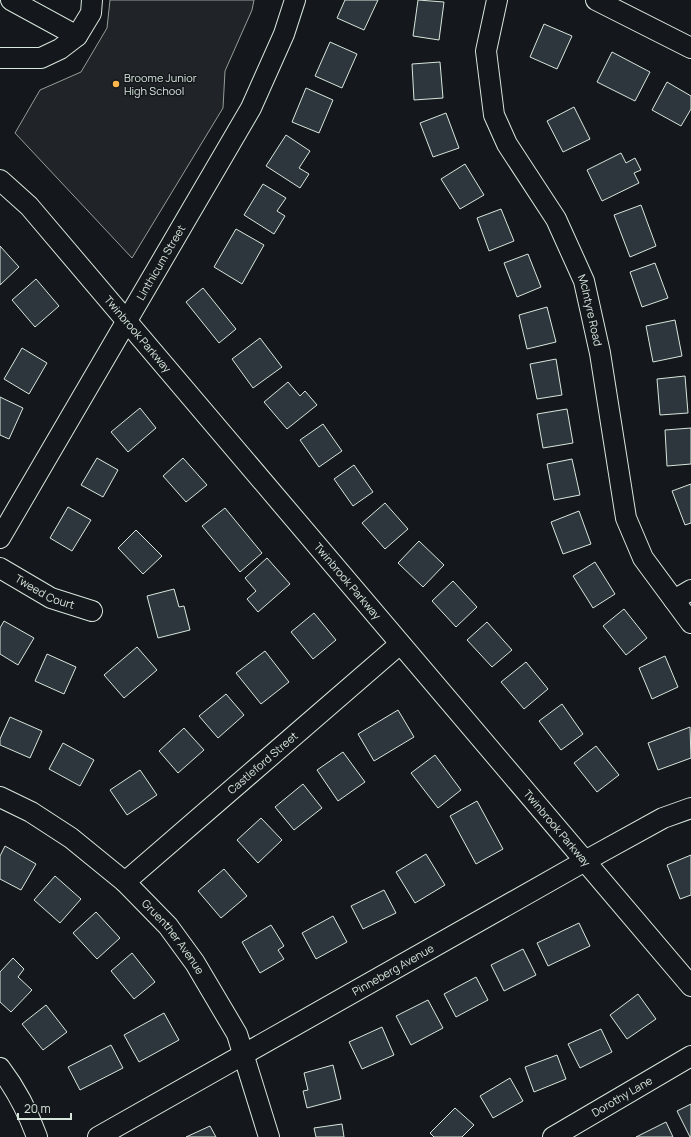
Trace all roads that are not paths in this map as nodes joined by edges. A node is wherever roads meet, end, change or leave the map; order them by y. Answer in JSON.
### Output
{"nodes":[{"id":1,"x":11,"y":0,"type":"edge"},
{"id":2,"x":92,"y":0,"type":"edge"},
{"id":3,"x":296,"y":0,"type":"edge"},
{"id":4,"x":497,"y":0,"type":"edge"},
{"id":5,"x":596,"y":0,"type":"edge"},
{"id":6,"x":77,"y":36,"type":"junction"},
{"id":7,"x":691,"y":48,"type":"edge"},
{"id":8,"x":0,"y":58,"type":"edge"},
{"id":9,"x":0,"y":180,"type":"edge"},
{"id":10,"x":126,"y":320,"type":"junction"},
{"id":11,"x":0,"y":538,"type":"edge"},
{"id":12,"x":0,"y":568,"type":"edge"},
{"id":13,"x":691,"y":590,"type":"edge"},
{"id":14,"x":674,"y":600,"type":"junction"},
{"id":15,"x":92,"y":611,"type":"dead end"},
{"id":16,"x":691,"y":624,"type":"edge"},
{"id":17,"x":400,"y":644,"type":"junction"},
{"id":18,"x":0,"y":797,"type":"edge"},
{"id":19,"x":691,"y":808,"type":"edge"},
{"id":20,"x":585,"y":861,"type":"junction"},
{"id":21,"x":125,"y":882,"type":"junction"},
{"id":22,"x":691,"y":986,"type":"edge"},
{"id":23,"x":244,"y":1055,"type":"junction"},
{"id":24,"x":691,"y":1056,"type":"edge"},
{"id":25,"x":0,"y":1068,"type":"edge"},
{"id":26,"x":37,"y":1137,"type":"edge"},
{"id":27,"x":98,"y":1137,"type":"edge"},
{"id":28,"x":268,"y":1137,"type":"edge"},
{"id":29,"x":553,"y":1137,"type":"edge"}],
"edges":[{"from":1,"to":6,"type":"street"},
{"from":2,"to":6,"type":"street"},
{"from":3,"to":10,"type":"street","name":"Linthicum Street"},
{"from":4,"to":14,"type":"street","name":"McIntyre Road"},
{"from":5,"to":7,"type":"street"},
{"from":6,"to":8,"type":"street"},
{"from":9,"to":10,"type":"street","name":"Twinbrook Parkway"},
{"from":10,"to":11,"type":"street","name":"Linthicum Street"},
{"from":10,"to":17,"type":"street","name":"Twinbrook Parkway"},
{"from":12,"to":15,"type":"street","name":"Tweed Court"},
{"from":13,"to":14,"type":"street"},
{"from":14,"to":16,"type":"street","name":"McIntyre Road"},
{"from":17,"to":20,"type":"street","name":"Twinbrook Parkway"},
{"from":17,"to":21,"type":"street","name":"Castleford Street"},
{"from":18,"to":21,"type":"street","name":"Gruenther Avenue"},
{"from":19,"to":20,"type":"street","name":"Pinneberg Avenue"},
{"from":20,"to":22,"type":"street","name":"Twinbrook Parkway"},
{"from":20,"to":23,"type":"street","name":"Pinneberg Avenue"},
{"from":21,"to":23,"type":"street","name":"Gruenther Avenue"},
{"from":23,"to":27,"type":"street","name":"Pinneberg Avenue"},
{"from":23,"to":28,"type":"street","name":"Gruenther Avenue"},
{"from":24,"to":29,"type":"street","name":"Dorothy Lane"},
{"from":25,"to":26,"type":"street"}]}
